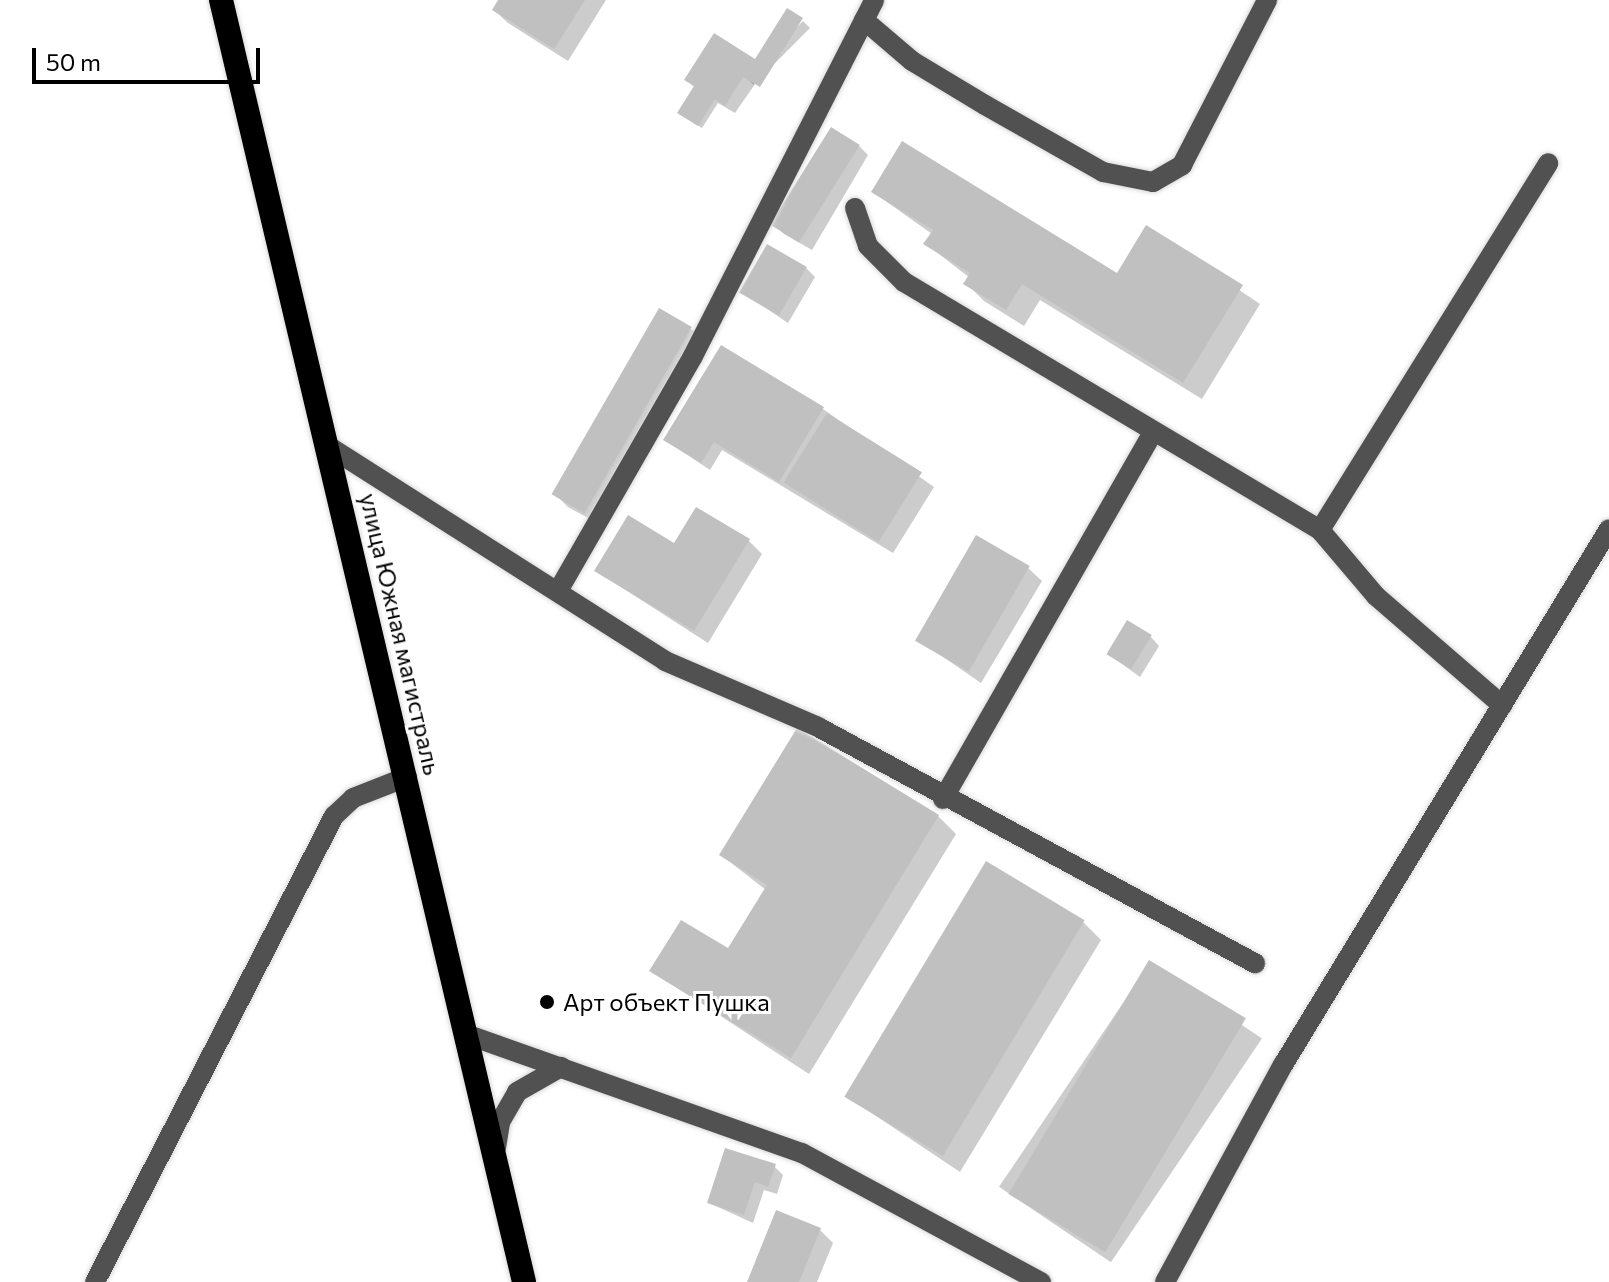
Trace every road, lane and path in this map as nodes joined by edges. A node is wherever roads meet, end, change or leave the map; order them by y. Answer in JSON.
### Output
{"nodes":[{"id":1,"x":221,"y":0,"type":"edge"},
{"id":2,"x":874,"y":0,"type":"edge"},
{"id":3,"x":1267,"y":0,"type":"edge"},
{"id":4,"x":864,"y":20,"type":"junction"},
{"id":5,"x":1548,"y":163,"type":"dead end"},
{"id":6,"x":855,"y":208,"type":"dead end"},
{"id":7,"x":1153,"y":432,"type":"junction"},
{"id":8,"x":328,"y":446,"type":"junction"},
{"id":9,"x":1609,"y":529,"type":"edge"},
{"id":10,"x":1320,"y":530,"type":"junction"},
{"id":11,"x":558,"y":591,"type":"junction"},
{"id":12,"x":1502,"y":705,"type":"junction"},
{"id":13,"x":407,"y":777,"type":"junction"},
{"id":14,"x":943,"y":799,"type":"junction"},
{"id":15,"x":1255,"y":963,"type":"dead end"},
{"id":16,"x":471,"y":1036,"type":"junction"},
{"id":17,"x":561,"y":1067,"type":"junction"},
{"id":18,"x":496,"y":1148,"type":"junction"},
{"id":19,"x":95,"y":1282,"type":"edge"},
{"id":20,"x":524,"y":1282,"type":"edge"},
{"id":21,"x":1041,"y":1282,"type":"edge"},
{"id":22,"x":1165,"y":1282,"type":"edge"}],
"edges":[{"from":1,"to":8,"type":"highway","name":"улица Южная магистраль"},
{"from":2,"to":4,"type":"street"},
{"from":3,"to":4,"type":"street"},
{"from":4,"to":11,"type":"street"},
{"from":5,"to":10,"type":"street"},
{"from":6,"to":7,"type":"street"},
{"from":7,"to":10,"type":"street"},
{"from":7,"to":14,"type":"street"},
{"from":8,"to":11,"type":"street"},
{"from":8,"to":13,"type":"highway","name":"улица Южная магистраль"},
{"from":9,"to":12,"type":"street"},
{"from":10,"to":12,"type":"street"},
{"from":11,"to":14,"type":"street"},
{"from":12,"to":22,"type":"street"},
{"from":13,"to":16,"type":"highway","name":"улица Южная магистраль"},
{"from":13,"to":19,"type":"street"},
{"from":14,"to":15,"type":"street"},
{"from":16,"to":17,"type":"street"},
{"from":16,"to":18,"type":"highway","name":"улица Южная магистраль"},
{"from":17,"to":18,"type":"street"},
{"from":17,"to":21,"type":"street"},
{"from":18,"to":20,"type":"highway","name":"улица Южная магистраль"}]}
